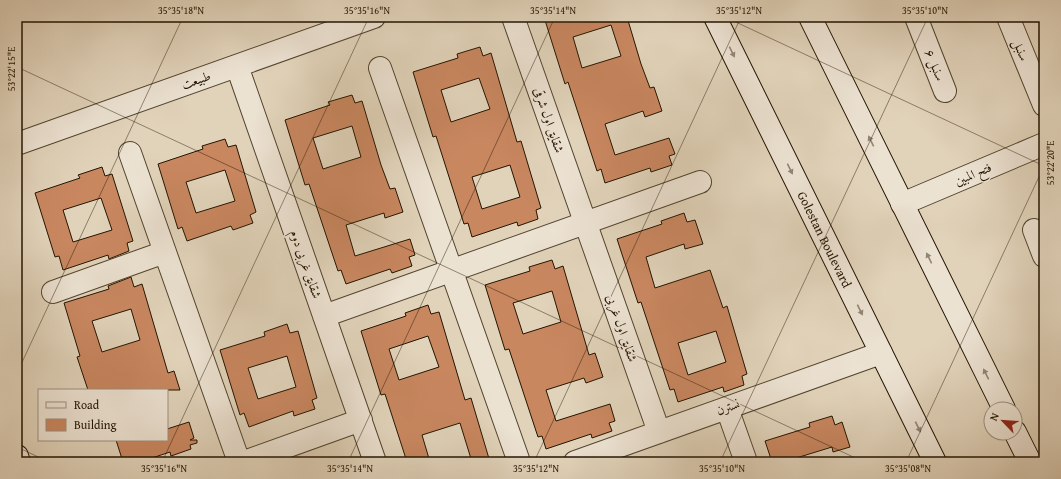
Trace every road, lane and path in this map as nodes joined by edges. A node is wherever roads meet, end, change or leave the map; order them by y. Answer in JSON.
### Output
{"nodes":[{"id":1,"x":374,"y":17,"type":"edge"},
{"id":2,"x":514,"y":17,"type":"edge"},
{"id":3,"x":715,"y":17,"type":"edge"},
{"id":4,"x":810,"y":17,"type":"edge"},
{"id":5,"x":916,"y":17,"type":"edge"},
{"id":6,"x":1008,"y":17,"type":"edge"},
{"id":7,"x":237,"y":66,"type":"junction"},
{"id":8,"x":380,"y":68,"type":"dead end"},
{"id":9,"x":945,"y":91,"type":"dead end"},
{"id":10,"x":1044,"y":105,"type":"edge"},
{"id":11,"x":17,"y":144,"type":"edge"},
{"id":12,"x":1044,"y":144,"type":"edge"},
{"id":13,"x":130,"y":153,"type":"dead end"},
{"id":14,"x":700,"y":182,"type":"dead end"},
{"id":15,"x":902,"y":204,"type":"junction"},
{"id":16,"x":585,"y":223,"type":"junction"},
{"id":17,"x":1034,"y":230,"type":"dead end"},
{"id":18,"x":165,"y":252,"type":"junction"},
{"id":19,"x":1044,"y":256,"type":"edge"},
{"id":20,"x":451,"y":270,"type":"junction"},
{"id":21,"x":53,"y":292,"type":"dead end"},
{"id":22,"x":324,"y":316,"type":"junction"},
{"id":23,"x":881,"y":353,"type":"junction"},
{"id":24,"x":1000,"y":401,"type":"edge"},
{"id":25,"x":726,"y":408,"type":"junction"},
{"id":26,"x":361,"y":420,"type":"junction"},
{"id":27,"x":659,"y":432,"type":"junction"},
{"id":28,"x":1020,"y":441,"type":"edge"},
{"id":29,"x":17,"y":456,"type":"edge"},
{"id":30,"x":19,"y":462,"type":"edge"},
{"id":31,"x":239,"y":462,"type":"edge"},
{"id":32,"x":244,"y":462,"type":"edge"},
{"id":33,"x":375,"y":462,"type":"edge"},
{"id":34,"x":519,"y":462,"type":"edge"},
{"id":35,"x":575,"y":462,"type":"edge"},
{"id":36,"x":746,"y":462,"type":"edge"},
{"id":37,"x":935,"y":462,"type":"edge"},
{"id":38,"x":1030,"y":462,"type":"edge"}],
"edges":[{"from":1,"to":7,"type":"street","name":"طبیعت"},
{"from":2,"to":16,"type":"street","name":"شقایق اول شرقی"},
{"from":3,"to":23,"type":"street","name":"Golestan Boulevard","one_way":true},
{"from":15,"to":4,"type":"street","one_way":true},
{"from":5,"to":9,"type":"street","name":"سنبل ۶"},
{"from":6,"to":10,"type":"street","name":"سنبل"},
{"from":7,"to":11,"type":"street","name":"طبیعت"},
{"from":7,"to":22,"type":"street","name":"شقایق غربی دوم"},
{"from":8,"to":20,"type":"street"},
{"from":12,"to":15,"type":"street","name":"فتح المبین"},
{"from":13,"to":18,"type":"street"},
{"from":14,"to":16,"type":"street"},
{"from":24,"to":15,"type":"street","one_way":true},
{"from":16,"to":20,"type":"street"},
{"from":16,"to":27,"type":"street","name":"شقایق اول غربی"},
{"from":17,"to":19,"type":"street"},
{"from":18,"to":21,"type":"street"},
{"from":18,"to":31,"type":"street"},
{"from":20,"to":22,"type":"street"},
{"from":20,"to":34,"type":"street"},
{"from":22,"to":26,"type":"street","name":"شقایق غربی دوم"},
{"from":23,"to":25,"type":"street","name":"نسترن"},
{"from":23,"to":37,"type":"street","name":"Golestan Boulevard","one_way":true},
{"from":25,"to":27,"type":"street","name":"نسترن"},
{"from":25,"to":36,"type":"street"},
{"from":26,"to":32,"type":"street"},
{"from":26,"to":33,"type":"street","name":"شقایق غربی دوم"},
{"from":27,"to":35,"type":"street","name":"نسترن"},
{"from":28,"to":38,"type":"street"},
{"from":29,"to":30,"type":"street"}]}
